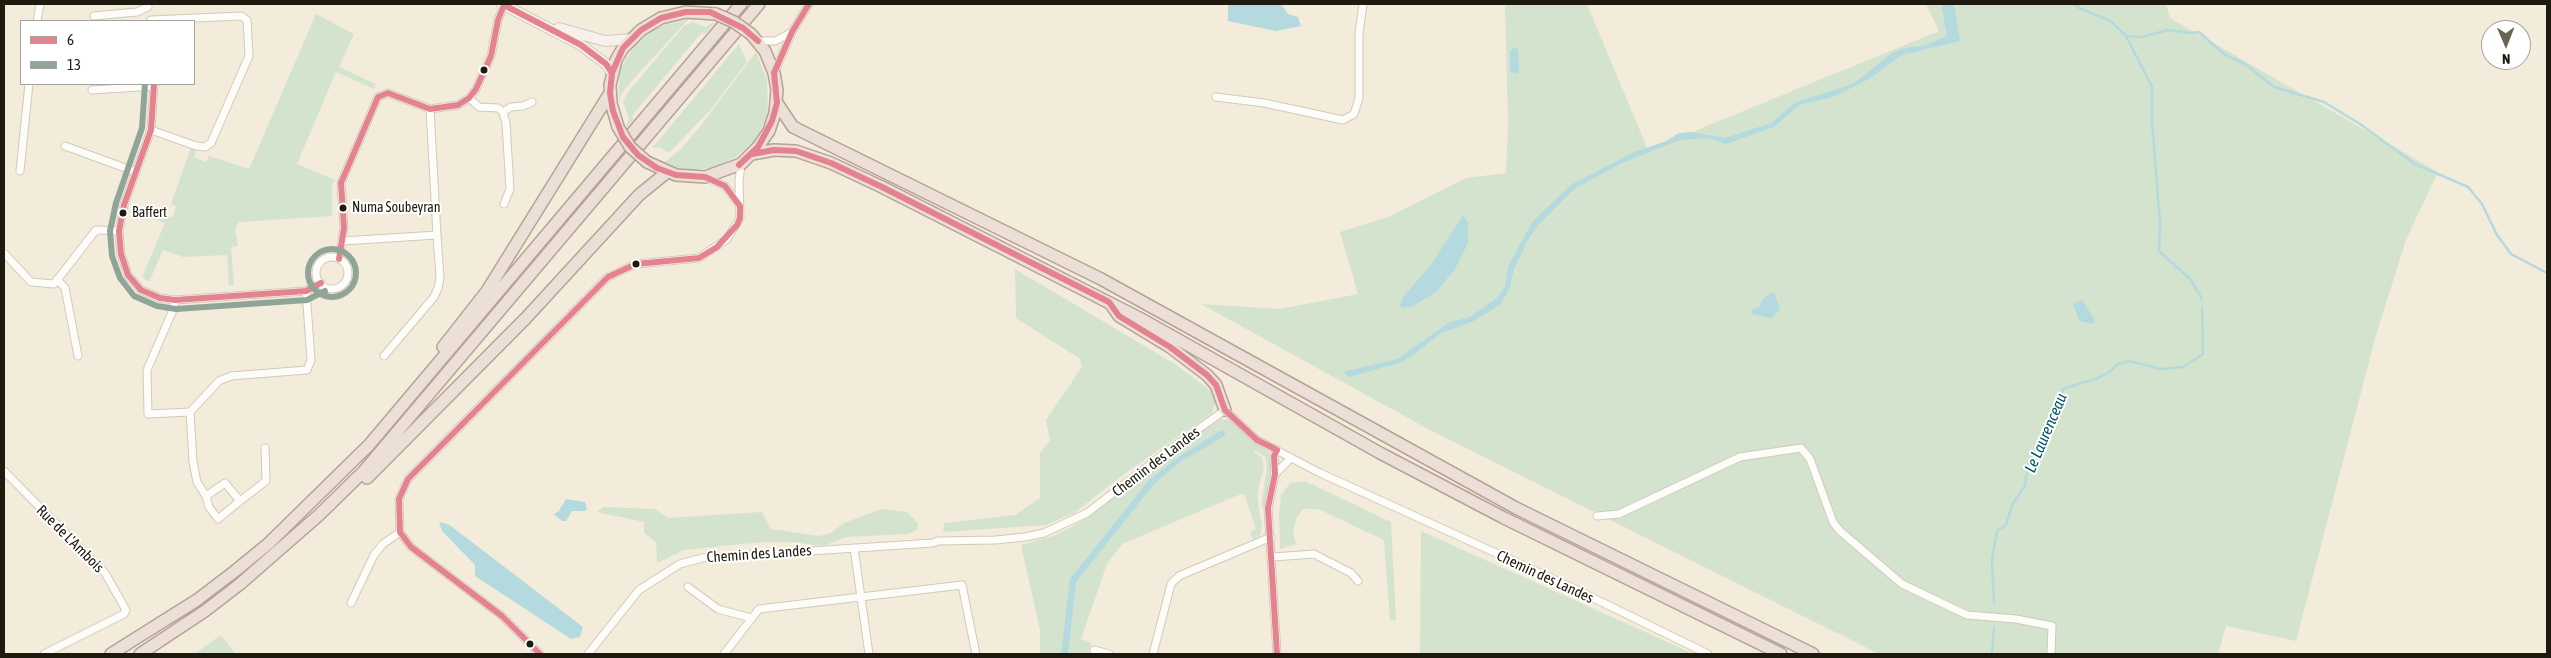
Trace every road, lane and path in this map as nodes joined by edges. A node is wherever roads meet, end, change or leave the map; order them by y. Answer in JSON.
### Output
{"nodes":[{"id":1,"x":40,"y":4,"type":"edge"},
{"id":2,"x":503,"y":4,"type":"edge"},
{"id":3,"x":741,"y":4,"type":"edge"},
{"id":4,"x":759,"y":4,"type":"edge"},
{"id":5,"x":809,"y":4,"type":"edge"},
{"id":6,"x":1363,"y":4,"type":"edge"},
{"id":7,"x":148,"y":5,"type":"edge"},
{"id":8,"x":676,"y":9,"type":"edge"},
{"id":9,"x":710,"y":10,"type":"edge"},
{"id":10,"x":94,"y":16,"type":"dead end"},
{"id":11,"x":37,"y":20,"type":"edge"},
{"id":12,"x":151,"y":20,"type":"edge"},
{"id":13,"x":169,"y":20,"type":"edge"},
{"id":14,"x":535,"y":20,"type":"junction"},
{"id":15,"x":792,"y":32,"type":"junction"},
{"id":16,"x":754,"y":37,"type":"junction"},
{"id":17,"x":631,"y":39,"type":"junction"},
{"id":18,"x":612,"y":73,"type":"junction"},
{"id":19,"x":774,"y":73,"type":"junction"},
{"id":20,"x":29,"y":85,"type":"edge"},
{"id":21,"x":154,"y":85,"type":"edge"},
{"id":22,"x":92,"y":90,"type":"dead end"},
{"id":23,"x":610,"y":94,"type":"junction"},
{"id":24,"x":1216,"y":97,"type":"dead end"},
{"id":25,"x":469,"y":98,"type":"junction"},
{"id":26,"x":532,"y":102,"type":"dead end"},
{"id":27,"x":777,"y":102,"type":"junction"},
{"id":28,"x":430,"y":109,"type":"junction"},
{"id":29,"x":503,"y":112,"type":"junction"},
{"id":30,"x":151,"y":130,"type":"junction"},
{"id":31,"x":65,"y":146,"type":"dead end"},
{"id":32,"x":752,"y":154,"type":"junction"},
{"id":33,"x":741,"y":164,"type":"junction"},
{"id":34,"x":20,"y":171,"type":"dead end"},
{"id":35,"x":136,"y":172,"type":"junction"},
{"id":36,"x":666,"y":173,"type":"junction"},
{"id":37,"x":705,"y":178,"type":"junction"},
{"id":38,"x":504,"y":204,"type":"dead end"},
{"id":39,"x":740,"y":206,"type":"junction"},
{"id":40,"x":120,"y":231,"type":"junction"},
{"id":41,"x":437,"y":235,"type":"junction"},
{"id":42,"x":343,"y":241,"type":"junction"},
{"id":43,"x":4,"y":253,"type":"edge"},
{"id":44,"x":339,"y":259,"type":"junction"},
{"id":45,"x":57,"y":279,"type":"junction"},
{"id":46,"x":321,"y":283,"type":"junction"},
{"id":47,"x":306,"y":291,"type":"junction"},
{"id":48,"x":175,"y":300,"type":"junction"},
{"id":49,"x":1109,"y":302,"type":"junction"},
{"id":50,"x":78,"y":356,"type":"dead end"},
{"id":51,"x":384,"y":356,"type":"dead end"},
{"id":52,"x":1225,"y":410,"type":"junction"},
{"id":53,"x":190,"y":412,"type":"junction"},
{"id":54,"x":265,"y":448,"type":"dead end"},
{"id":55,"x":1277,"y":450,"type":"junction"},
{"id":56,"x":1291,"y":458,"type":"junction"},
{"id":57,"x":4,"y":471,"type":"edge"},
{"id":58,"x":1275,"y":474,"type":"junction"},
{"id":59,"x":206,"y":496,"type":"junction"},
{"id":60,"x":240,"y":501,"type":"junction"},
{"id":61,"x":1597,"y":516,"type":"dead end"},
{"id":62,"x":400,"y":532,"type":"junction"},
{"id":63,"x":1271,"y":537,"type":"junction"},
{"id":64,"x":268,"y":544,"type":"junction"},
{"id":65,"x":854,"y":548,"type":"junction"},
{"id":66,"x":276,"y":554,"type":"junction"},
{"id":67,"x":1273,"y":557,"type":"junction"},
{"id":68,"x":1358,"y":581,"type":"dead end"},
{"id":69,"x":688,"y":587,"type":"dead end"},
{"id":70,"x":862,"y":596,"type":"junction"},
{"id":71,"x":351,"y":603,"type":"dead end"},
{"id":72,"x":751,"y":618,"type":"junction"},
{"id":73,"x":1094,"y":650,"type":"dead end"},
{"id":74,"x":44,"y":654,"type":"edge"},
{"id":75,"x":111,"y":654,"type":"edge"},
{"id":76,"x":140,"y":654,"type":"edge"},
{"id":77,"x":540,"y":654,"type":"edge"},
{"id":78,"x":588,"y":654,"type":"edge"},
{"id":79,"x":724,"y":654,"type":"edge"},
{"id":80,"x":868,"y":654,"type":"edge"},
{"id":81,"x":976,"y":654,"type":"edge"},
{"id":82,"x":1109,"y":654,"type":"edge"},
{"id":83,"x":1153,"y":654,"type":"edge"},
{"id":84,"x":1278,"y":654,"type":"edge"},
{"id":85,"x":1708,"y":654,"type":"edge"},
{"id":86,"x":1781,"y":654,"type":"edge"},
{"id":87,"x":1813,"y":654,"type":"edge"},
{"id":88,"x":2051,"y":654,"type":"edge"}],
"edges":[{"from":1,"to":11,"type":"street"},
{"from":2,"to":14,"type":"main road"},
{"from":2,"to":25,"type":"street"},
{"from":3,"to":64,"type":"highway"},
{"from":4,"to":66,"type":"highway"},
{"from":5,"to":15,"type":"street"},
{"from":6,"to":24,"type":"street"},
{"from":7,"to":10,"type":"street"},
{"from":7,"to":12,"type":"street"},
{"from":8,"to":9,"type":"highway"},
{"from":8,"to":17,"type":"highway"},
{"from":9,"to":16,"type":"highway","bridge":true},
{"from":13,"to":30,"type":"street"},
{"from":14,"to":17,"type":"main road"},
{"from":14,"to":18,"type":"main road"},
{"from":15,"to":16,"type":"street"},
{"from":15,"to":19,"type":"street"},
{"from":16,"to":19,"type":"highway"},
{"from":17,"to":18,"type":"highway"},
{"from":18,"to":23,"type":"highway"},
{"from":19,"to":27,"type":"highway"},
{"from":20,"to":34,"type":"street"},
{"from":21,"to":22,"type":"street"},
{"from":21,"to":30,"type":"street"},
{"from":23,"to":36,"type":"highway","bridge":true},
{"from":23,"to":64,"type":"highway"},
{"from":25,"to":28,"type":"street"},
{"from":25,"to":29,"type":"street"},
{"from":26,"to":29,"type":"street"},
{"from":27,"to":32,"type":"highway"},
{"from":27,"to":87,"type":"highway"},
{"from":28,"to":41,"type":"street"},
{"from":28,"to":42,"type":"street"},
{"from":29,"to":38,"type":"street"},
{"from":30,"to":35,"type":"street"},
{"from":31,"to":35,"type":"street"},
{"from":32,"to":33,"type":"highway"},
{"from":32,"to":49,"type":"highway"},
{"from":33,"to":37,"type":"highway"},
{"from":33,"to":39,"type":"street"},
{"from":35,"to":40,"type":"street"},
{"from":36,"to":37,"type":"highway"},
{"from":36,"to":66,"type":"highway"},
{"from":37,"to":39,"type":"street"},
{"from":39,"to":62,"type":"street"},
{"from":40,"to":45,"type":"street"},
{"from":40,"to":48,"type":"street"},
{"from":41,"to":42,"type":"street"},
{"from":41,"to":51,"type":"street"},
{"from":42,"to":44,"type":"street"},
{"from":43,"to":45,"type":"street"},
{"from":44,"to":46,"type":"street"},
{"from":44,"to":46,"type":"street"},
{"from":45,"to":50,"type":"street"},
{"from":46,"to":47,"type":"street"},
{"from":47,"to":48,"type":"street"},
{"from":47,"to":53,"type":"street"},
{"from":48,"to":53,"type":"street"},
{"from":49,"to":52,"type":"highway"},
{"from":49,"to":86,"type":"highway"},
{"from":52,"to":55,"type":"street","name":"Chemin des Landes"},
{"from":52,"to":65,"type":"street","name":"Chemin des Landes"},
{"from":53,"to":59,"type":"street"},
{"from":54,"to":60,"type":"street"},
{"from":55,"to":56,"type":"street","name":"Chemin des Landes"},
{"from":55,"to":58,"type":"street"},
{"from":56,"to":58,"type":"street"},
{"from":56,"to":85,"type":"street","name":"Chemin des Landes"},
{"from":57,"to":74,"type":"street","name":"Rue de L'Ambois"},
{"from":58,"to":63,"type":"street"},
{"from":59,"to":60,"type":"street"},
{"from":59,"to":60,"type":"street"},
{"from":61,"to":88,"type":"street"},
{"from":62,"to":71,"type":"street"},
{"from":62,"to":77,"type":"street"},
{"from":63,"to":67,"type":"street"},
{"from":63,"to":83,"type":"street"},
{"from":64,"to":75,"type":"highway"},
{"from":65,"to":70,"type":"street"},
{"from":65,"to":78,"type":"street","name":"Chemin des Landes"},
{"from":66,"to":76,"type":"highway"},
{"from":67,"to":68,"type":"street"},
{"from":67,"to":84,"type":"street"},
{"from":69,"to":72,"type":"street"},
{"from":70,"to":72,"type":"street"},
{"from":70,"to":80,"type":"street"},
{"from":70,"to":81,"type":"street"},
{"from":72,"to":79,"type":"street"},
{"from":73,"to":82,"type":"street"}]}
